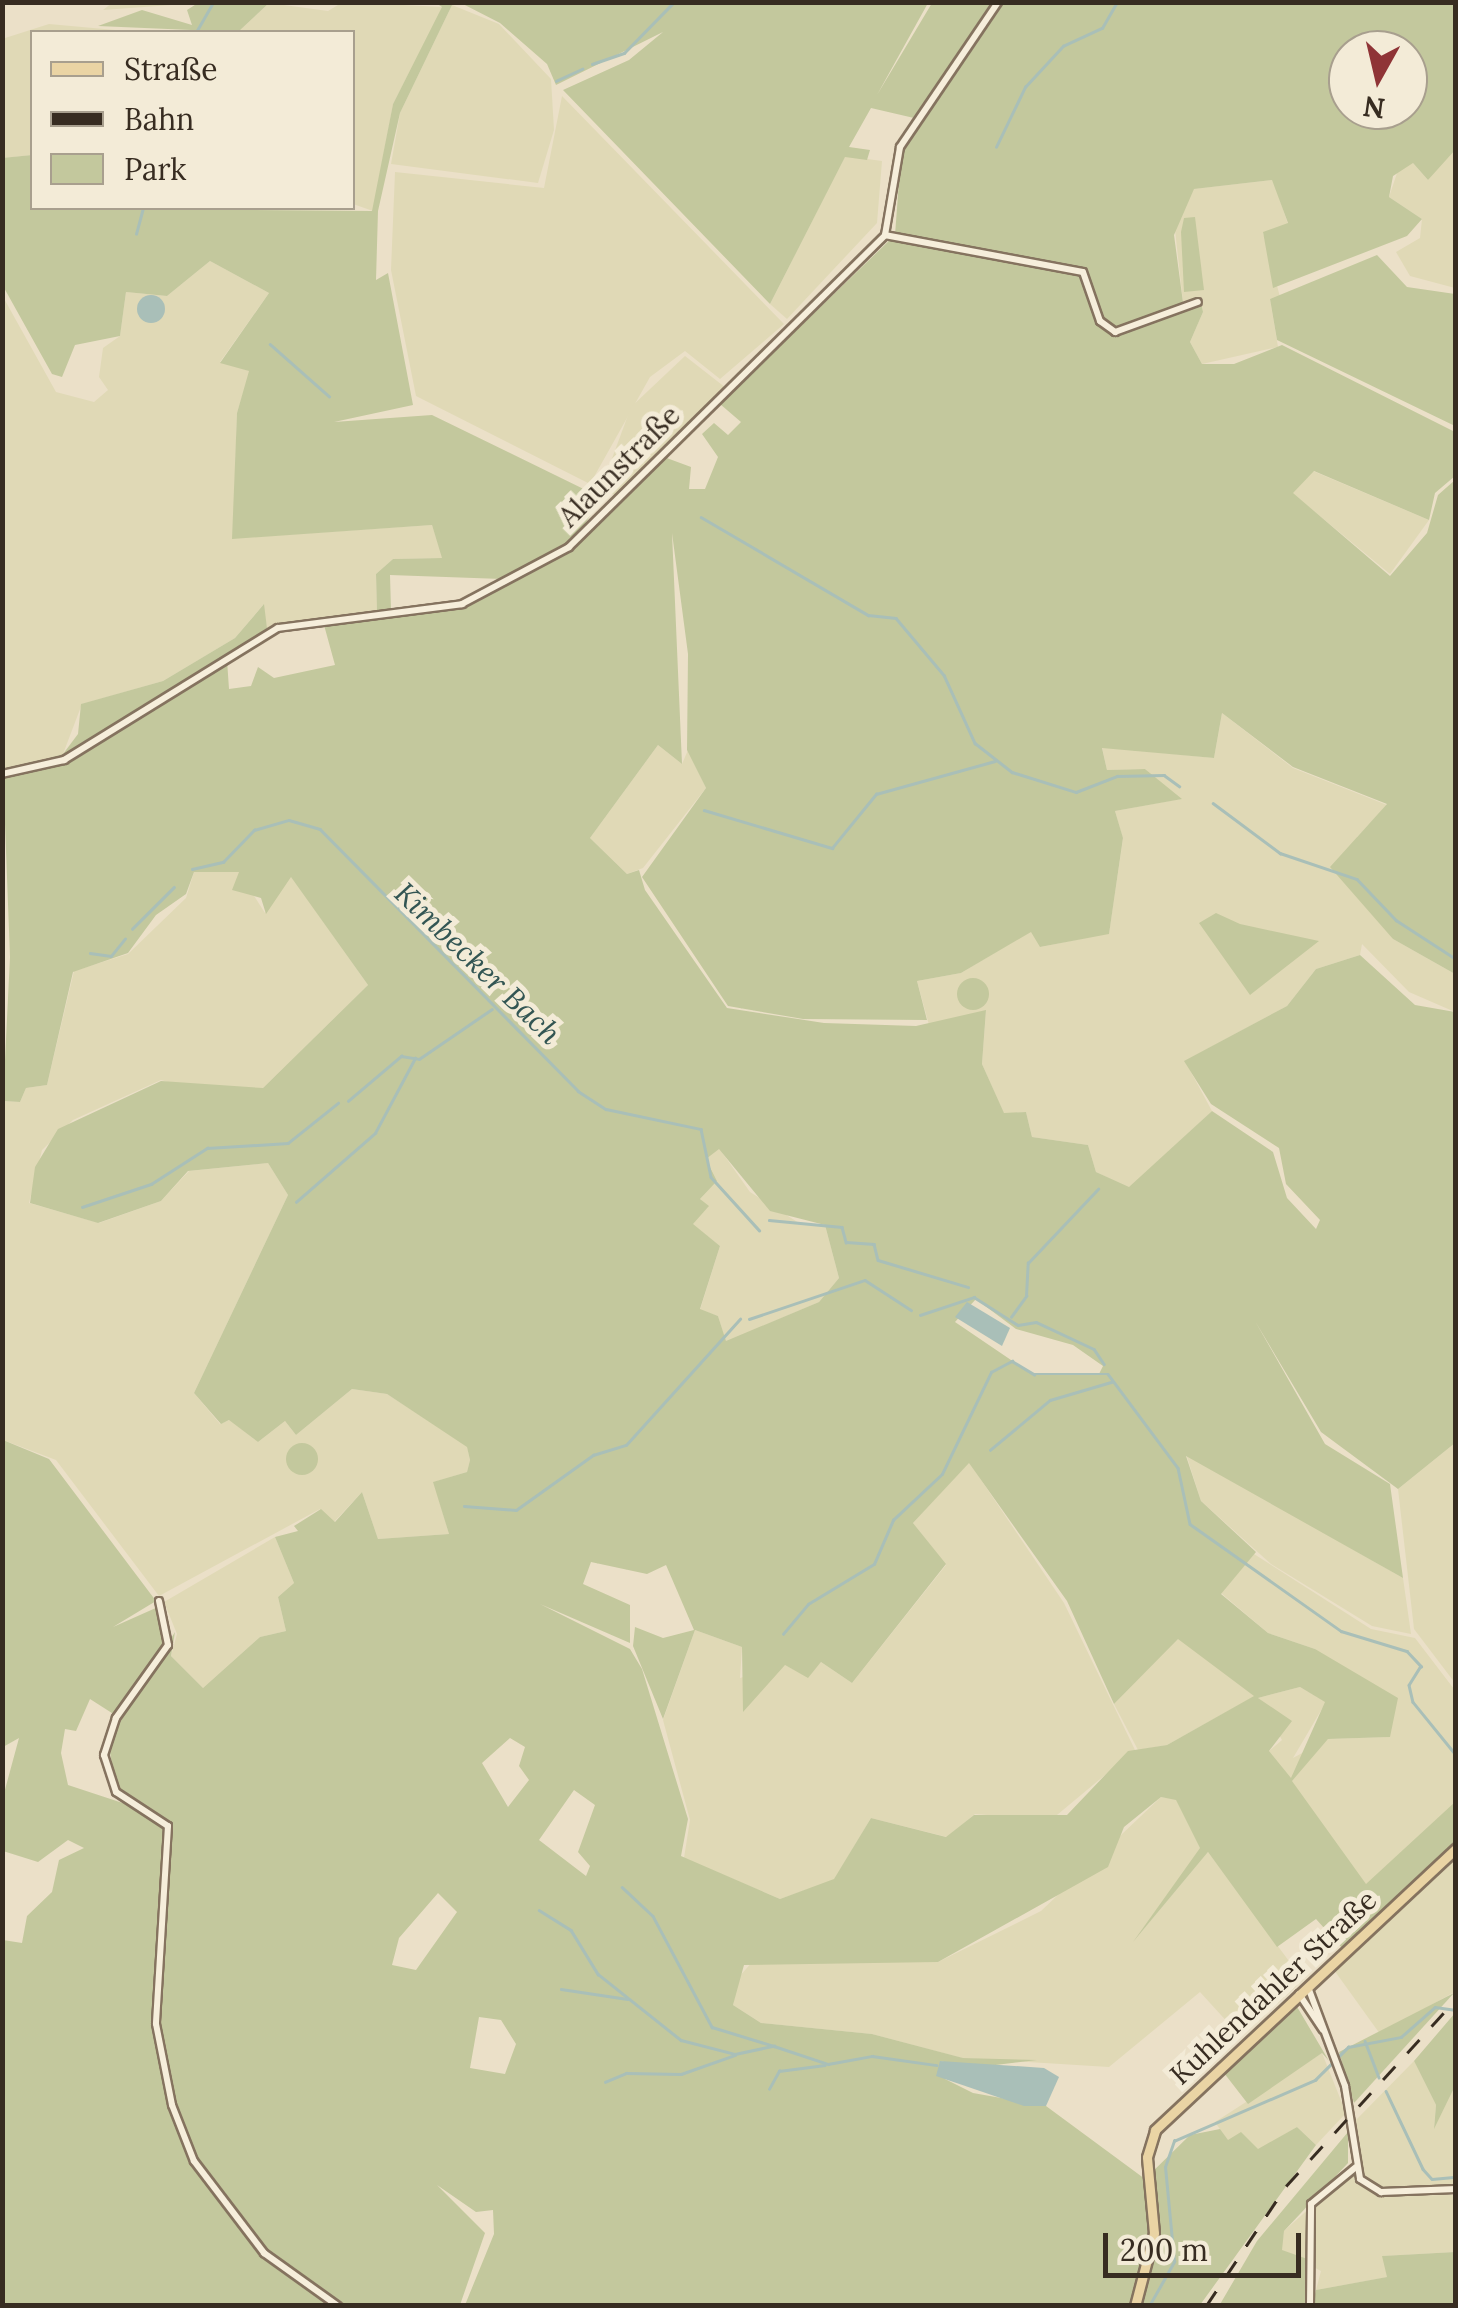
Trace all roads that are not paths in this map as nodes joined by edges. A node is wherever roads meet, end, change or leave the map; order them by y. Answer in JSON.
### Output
{"nodes":[{"id":1,"x":998,"y":2,"type":"edge"},
{"id":2,"x":885,"y":235,"type":"junction"},
{"id":3,"x":1198,"y":302,"type":"dead end"},
{"id":4,"x":2,"y":774,"type":"edge"},
{"id":5,"x":159,"y":1601,"type":"dead end"},
{"id":6,"x":1456,"y":1848,"type":"edge"},
{"id":7,"x":1308,"y":1986,"type":"junction"},
{"id":8,"x":1299,"y":1994,"type":"junction"},
{"id":9,"x":1330,"y":2045,"type":"junction"},
{"id":10,"x":1356,"y":2167,"type":"junction"},
{"id":11,"x":1456,"y":2189,"type":"edge"},
{"id":12,"x":338,"y":2306,"type":"edge"},
{"id":13,"x":1134,"y":2306,"type":"edge"},
{"id":14,"x":1310,"y":2306,"type":"edge"}],
"edges":[{"from":1,"to":2,"type":"street"},
{"from":2,"to":3,"type":"street"},
{"from":2,"to":4,"type":"street","name":"Alaunstraße"},
{"from":5,"to":12,"type":"street"},
{"from":6,"to":7,"type":"main road","name":"Kuhlendahler Straße"},
{"from":7,"to":8,"type":"main road","name":"Kuhlendahler Straße"},
{"from":7,"to":9,"type":"street"},
{"from":8,"to":9,"type":"street"},
{"from":8,"to":13,"type":"main road","name":"Kuhlendahler Straße"},
{"from":9,"to":10,"type":"street"},
{"from":10,"to":11,"type":"street"},
{"from":10,"to":14,"type":"street"}]}
